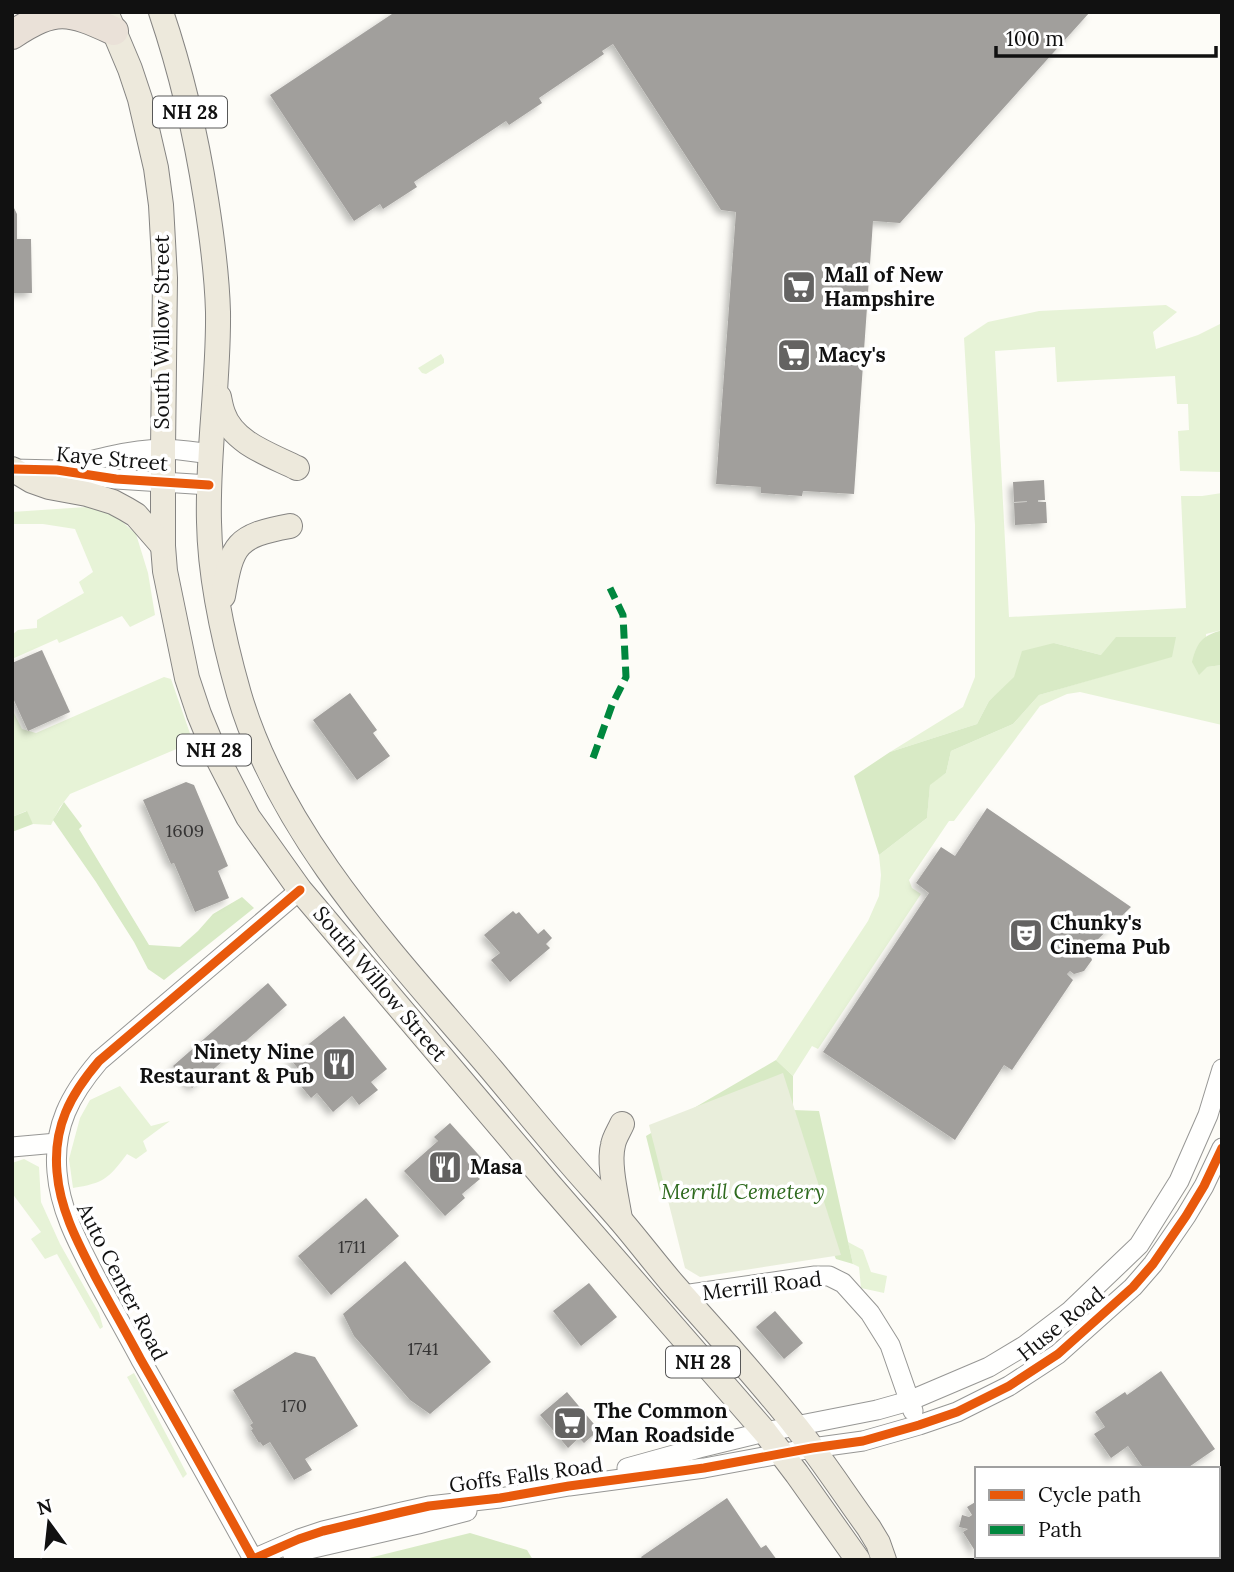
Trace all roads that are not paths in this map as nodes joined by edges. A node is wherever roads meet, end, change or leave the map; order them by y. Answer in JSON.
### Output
{"nodes":[{"id":1,"x":161,"y":12,"type":"edge"},
{"id":2,"x":110,"y":22,"type":"edge"},
{"id":3,"x":12,"y":35,"type":"edge"},
{"id":4,"x":216,"y":384,"type":"junction"},
{"id":5,"x":163,"y":449,"type":"junction"},
{"id":6,"x":211,"y":454,"type":"junction"},
{"id":7,"x":297,"y":468,"type":"dead end"},
{"id":8,"x":12,"y":469,"type":"edge"},
{"id":9,"x":57,"y":470,"type":"junction"},
{"id":10,"x":163,"y":481,"type":"junction"},
{"id":11,"x":209,"y":485,"type":"junction"},
{"id":12,"x":290,"y":526,"type":"dead end"},
{"id":13,"x":163,"y":546,"type":"junction"},
{"id":14,"x":219,"y":614,"type":"junction"},
{"id":15,"x":300,"y":890,"type":"junction"},
{"id":16,"x":1222,"y":1069,"type":"edge"},
{"id":17,"x":622,"y":1124,"type":"dead end"},
{"id":18,"x":57,"y":1143,"type":"junction"},
{"id":19,"x":12,"y":1147,"type":"edge"},
{"id":20,"x":1222,"y":1148,"type":"edge"},
{"id":21,"x":620,"y":1219,"type":"junction"},
{"id":22,"x":683,"y":1295,"type":"junction"},
{"id":23,"x":909,"y":1401,"type":"junction"},
{"id":24,"x":919,"y":1425,"type":"junction"},
{"id":25,"x":796,"y":1426,"type":"junction"},
{"id":26,"x":765,"y":1433,"type":"junction"},
{"id":27,"x":812,"y":1448,"type":"junction"},
{"id":28,"x":782,"y":1454,"type":"junction"},
{"id":29,"x":562,"y":1487,"type":"junction"},
{"id":30,"x":252,"y":1559,"type":"edge"},
{"id":31,"x":858,"y":1560,"type":"edge"},
{"id":32,"x":884,"y":1560,"type":"edge"}],
"edges":[{"from":1,"to":4,"type":"main road","name":"South Willow Street","number":"NH 28"},
{"from":2,"to":3,"type":"highway"},
{"from":2,"to":5,"type":"main road","name":"South Willow Street","number":"NH 28"},
{"from":4,"to":6,"type":"main road","name":"South Willow Street","number":"NH 28"},
{"from":4,"to":7,"type":"main road"},
{"from":5,"to":6,"type":"street","name":"Kaye Street"},
{"from":5,"to":9,"type":"street","name":"Kaye Street"},
{"from":5,"to":10,"type":"main road","name":"South Willow Street","number":"NH 28"},
{"from":6,"to":11,"type":"main road","name":"South Willow Street","number":"NH 28"},
{"from":8,"to":9,"type":"street","name":"Kaye Street"},
{"from":8,"to":13,"type":"main road"},
{"from":9,"to":10,"type":"street","name":"Kaye Street"},
{"from":10,"to":11,"type":"street","name":"Kaye Street"},
{"from":10,"to":13,"type":"main road","name":"South Willow Street","number":"NH 28"},
{"from":11,"to":14,"type":"main road","name":"South Willow Street","number":"NH 28"},
{"from":12,"to":14,"type":"main road"},
{"from":13,"to":15,"type":"main road","name":"South Willow Street","number":"NH 28"},
{"from":14,"to":21,"type":"main road","name":"South Willow Street","number":"NH 28"},
{"from":15,"to":18,"type":"street","name":"Auto Center Road"},
{"from":15,"to":26,"type":"main road","name":"South Willow Street","number":"NH 28"},
{"from":16,"to":23,"type":"street","name":"Huse Road"},
{"from":17,"to":21,"type":"main road"},
{"from":18,"to":19,"type":"street"},
{"from":18,"to":30,"type":"street","name":"Auto Center Road"},
{"from":20,"to":24,"type":"street","name":"Huse Road"},
{"from":21,"to":22,"type":"main road","name":"South Willow Street","number":"NH 28"},
{"from":22,"to":23,"type":"street","name":"Merrill Road"},
{"from":22,"to":25,"type":"main road","name":"South Willow Street","number":"NH 28"},
{"from":23,"to":24,"type":"street","name":"Merrill Road"},
{"from":23,"to":25,"type":"street","name":"Huse Road"},
{"from":24,"to":27,"type":"street","name":"Huse Road"},
{"from":25,"to":26,"type":"street","name":"Huse Road"},
{"from":25,"to":27,"type":"main road","name":"South Willow Street","number":"NH 28"},
{"from":26,"to":28,"type":"main road","name":"South Willow Street","number":"NH 28"},
{"from":26,"to":29,"type":"street","name":"Goffs Falls Road"},
{"from":27,"to":28,"type":"street","name":"Goffs Falls Road"},
{"from":27,"to":32,"type":"main road","name":"South Willow Street","number":"NH 28"},
{"from":28,"to":29,"type":"street","name":"Goffs Falls Road"},
{"from":28,"to":31,"type":"main road","name":"South Willow Street","number":"NH 28"},
{"from":29,"to":30,"type":"street","name":"Goffs Falls Road"}]}
